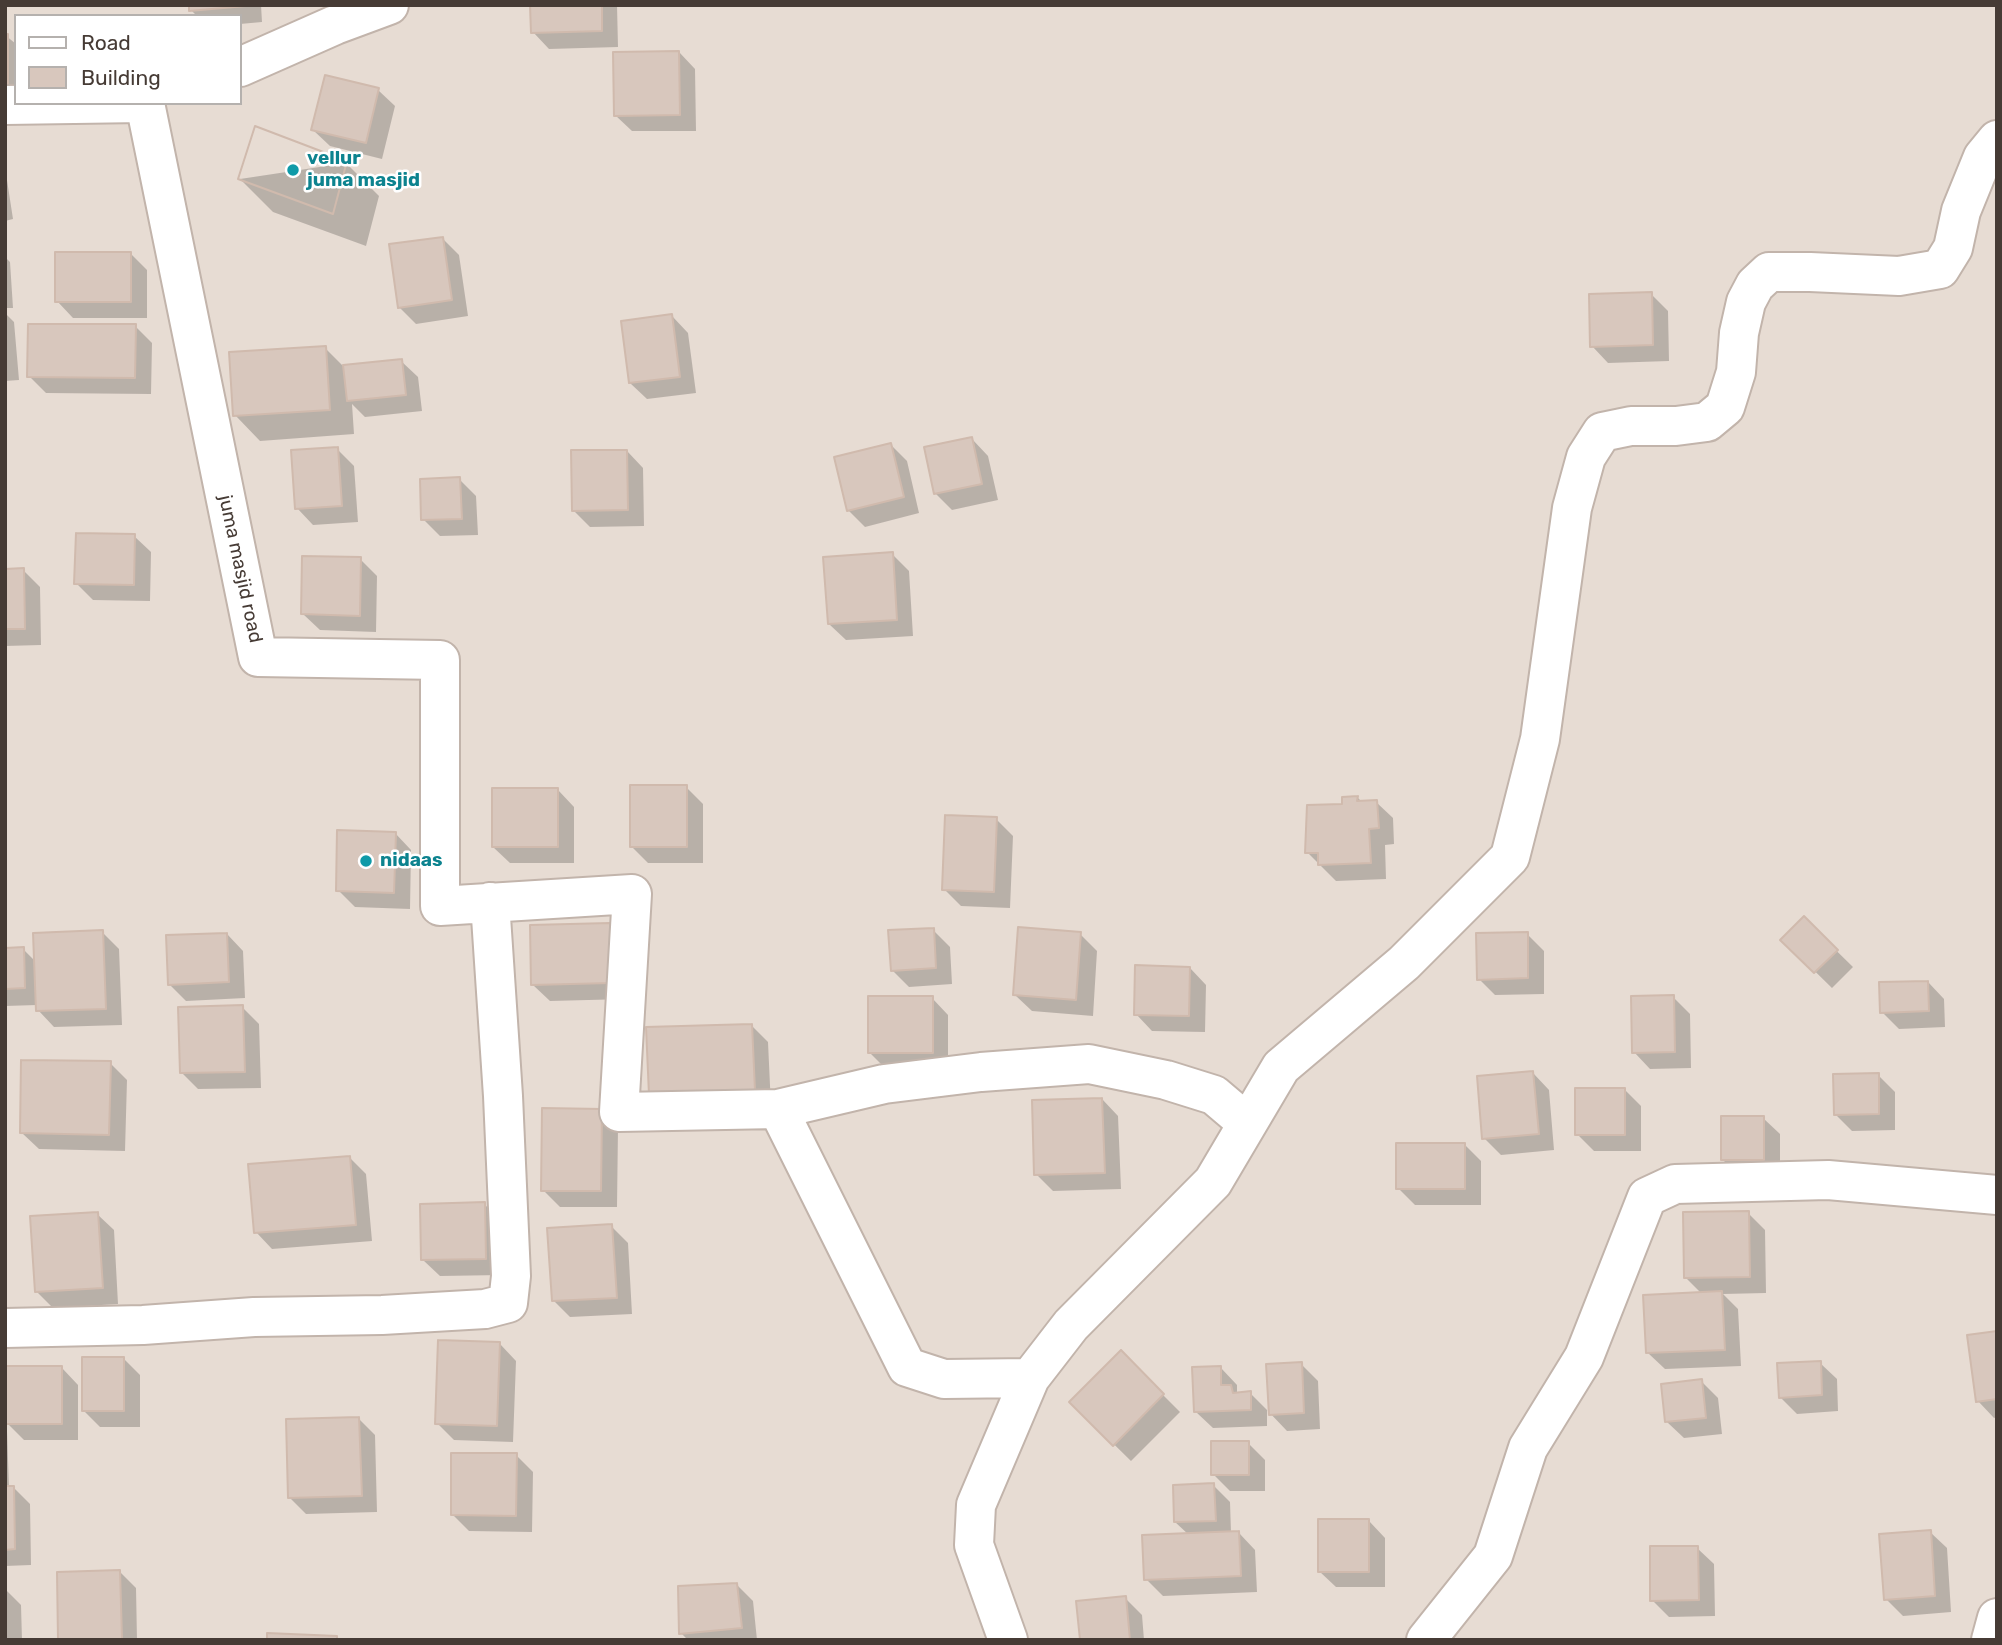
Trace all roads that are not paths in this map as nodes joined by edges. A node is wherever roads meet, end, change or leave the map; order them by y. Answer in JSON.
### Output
{"nodes":[{"id":1,"x":390,"y":5,"type":"edge"},
{"id":2,"x":242,"y":66,"type":"edge"},
{"id":3,"x":144,"y":105,"type":"edge"},
{"id":4,"x":1997,"y":140,"type":"edge"},
{"id":5,"x":491,"y":902,"type":"junction"},
{"id":6,"x":778,"y":1109,"type":"junction"},
{"id":7,"x":1247,"y":1124,"type":"junction"},
{"id":8,"x":1997,"y":1195,"type":"edge"},
{"id":9,"x":5,"y":1328,"type":"edge"},
{"id":10,"x":1030,"y":1378,"type":"junction"},
{"id":11,"x":1997,"y":1618,"type":"edge"},
{"id":12,"x":1008,"y":1640,"type":"edge"},
{"id":13,"x":1426,"y":1640,"type":"edge"},
{"id":14,"x":1991,"y":1640,"type":"edge"}],
"edges":[{"from":1,"to":2,"type":"street"},
{"from":3,"to":5,"type":"street","name":"juma masjid road"},
{"from":4,"to":7,"type":"street"},
{"from":5,"to":6,"type":"street"},
{"from":5,"to":9,"type":"street"},
{"from":6,"to":7,"type":"street"},
{"from":6,"to":10,"type":"street"},
{"from":7,"to":10,"type":"street"},
{"from":8,"to":13,"type":"street"},
{"from":10,"to":12,"type":"street"},
{"from":11,"to":14,"type":"street"}]}
